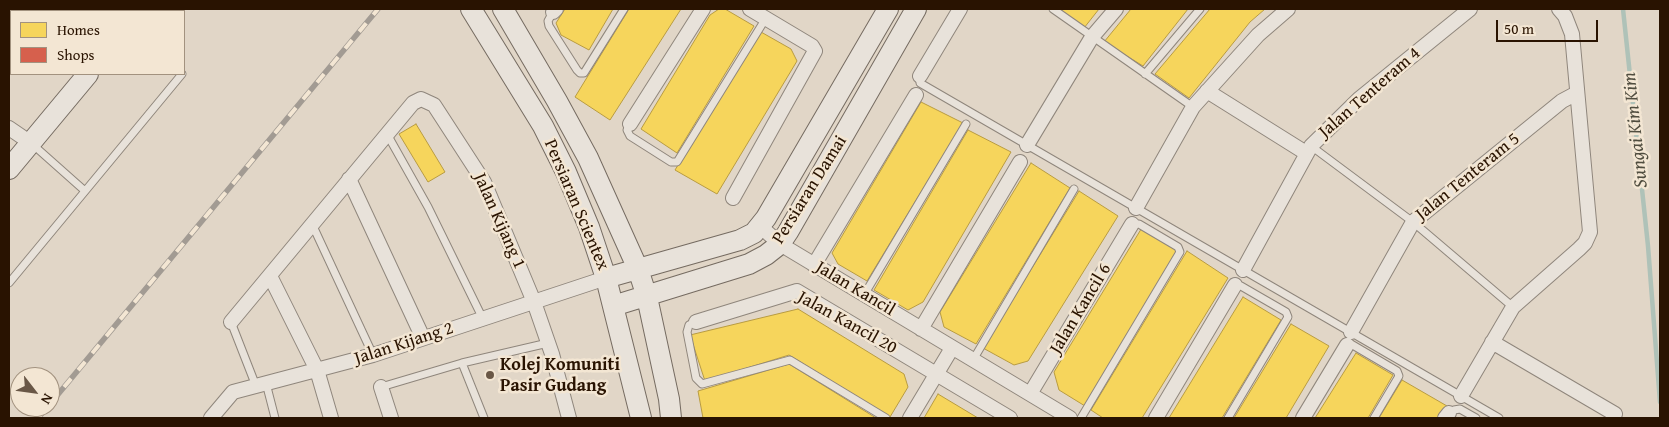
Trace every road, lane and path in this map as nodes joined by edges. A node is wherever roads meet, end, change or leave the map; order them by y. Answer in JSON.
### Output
{"nodes":[{"id":1,"x":471,"y":9,"type":"edge"},
{"id":2,"x":624,"y":9,"type":"edge"},
{"id":3,"x":703,"y":9,"type":"edge"},
{"id":4,"x":750,"y":9,"type":"edge"},
{"id":5,"x":888,"y":9,"type":"edge"},
{"id":6,"x":916,"y":9,"type":"edge"},
{"id":7,"x":960,"y":9,"type":"edge"},
{"id":8,"x":1053,"y":9,"type":"edge"},
{"id":9,"x":1116,"y":9,"type":"edge"},
{"id":10,"x":1200,"y":9,"type":"edge"},
{"id":11,"x":1288,"y":9,"type":"edge"},
{"id":12,"x":1470,"y":9,"type":"edge"},
{"id":13,"x":1559,"y":9,"type":"edge"},
{"id":14,"x":505,"y":10,"type":"edge"},
{"id":15,"x":554,"y":11,"type":"edge"},
{"id":16,"x":766,"y":18,"type":"junction"},
{"id":17,"x":1092,"y":37,"type":"junction"},
{"id":18,"x":1145,"y":74,"type":"junction"},
{"id":19,"x":87,"y":75,"type":"edge"},
{"id":20,"x":181,"y":75,"type":"edge"},
{"id":21,"x":920,"y":76,"type":"joint"},
{"id":22,"x":1207,"y":91,"type":"junction"},
{"id":23,"x":1577,"y":93,"type":"junction"},
{"id":24,"x":916,"y":95,"type":"dead end"},
{"id":25,"x":1193,"y":108,"type":"junction"},
{"id":26,"x":630,"y":124,"type":"joint"},
{"id":27,"x":966,"y":124,"type":"dead end"},
{"id":28,"x":9,"y":128,"type":"edge"},
{"id":29,"x":387,"y":134,"type":"junction"},
{"id":30,"x":31,"y":143,"type":"junction"},
{"id":31,"x":1027,"y":145,"type":"junction"},
{"id":32,"x":1309,"y":150,"type":"junction"},
{"id":33,"x":1020,"y":162,"type":"dead end"},
{"id":34,"x":9,"y":169,"type":"edge"},
{"id":35,"x":350,"y":180,"type":"junction"},
{"id":36,"x":1074,"y":189,"type":"dead end"},
{"id":37,"x":85,"y":191,"type":"junction"},
{"id":38,"x":733,"y":198,"type":"dead end"},
{"id":39,"x":1136,"y":208,"type":"junction"},
{"id":40,"x":1413,"y":222,"type":"junction"},
{"id":41,"x":312,"y":224,"type":"junction"},
{"id":42,"x":1132,"y":224,"type":"joint"},
{"id":43,"x":760,"y":226,"type":"junction"},
{"id":44,"x":780,"y":244,"type":"junction"},
{"id":45,"x":814,"y":265,"type":"junction"},
{"id":46,"x":638,"y":270,"type":"junction"},
{"id":47,"x":1243,"y":270,"type":"junction"},
{"id":48,"x":270,"y":276,"type":"junction"},
{"id":49,"x":606,"y":278,"type":"junction"},
{"id":50,"x":9,"y":283,"type":"edge"},
{"id":51,"x":1236,"y":285,"type":"joint"},
{"id":52,"x":864,"y":294,"type":"junction"},
{"id":53,"x":647,"y":296,"type":"junction"},
{"id":54,"x":534,"y":302,"type":"junction"},
{"id":55,"x":613,"y":306,"type":"junction"},
{"id":56,"x":1513,"y":307,"type":"junction"},
{"id":57,"x":483,"y":318,"type":"junction"},
{"id":58,"x":231,"y":322,"type":"joint"},
{"id":59,"x":696,"y":322,"type":"joint"},
{"id":60,"x":921,"y":328,"type":"junction"},
{"id":61,"x":423,"y":338,"type":"junction"},
{"id":62,"x":1349,"y":339,"type":"junction"},
{"id":63,"x":1492,"y":342,"type":"junction"},
{"id":64,"x":548,"y":343,"type":"junction"},
{"id":65,"x":952,"y":348,"type":"junction"},
{"id":66,"x":372,"y":355,"type":"junction"},
{"id":67,"x":973,"y":360,"type":"junction"},
{"id":68,"x":462,"y":363,"type":"junction"},
{"id":69,"x":317,"y":370,"type":"junction"},
{"id":70,"x":937,"y":374,"type":"junction"},
{"id":71,"x":261,"y":384,"type":"junction"},
{"id":72,"x":381,"y":387,"type":"joint"},
{"id":73,"x":1030,"y":394,"type":"junction"},
{"id":74,"x":1461,"y":396,"type":"junction"},
{"id":75,"x":216,"y":416,"type":"edge"},
{"id":76,"x":1447,"y":416,"type":"edge"},
{"id":77,"x":1615,"y":416,"type":"edge"},
{"id":78,"x":275,"y":418,"type":"edge"},
{"id":79,"x":331,"y":418,"type":"edge"},
{"id":80,"x":391,"y":418,"type":"edge"},
{"id":81,"x":484,"y":418,"type":"edge"},
{"id":82,"x":569,"y":418,"type":"edge"},
{"id":83,"x":641,"y":418,"type":"edge"},
{"id":84,"x":671,"y":418,"type":"edge"},
{"id":85,"x":886,"y":418,"type":"edge"},
{"id":86,"x":910,"y":418,"type":"edge"},
{"id":87,"x":1010,"y":418,"type":"edge"},
{"id":88,"x":1070,"y":418,"type":"edge"},
{"id":89,"x":1081,"y":418,"type":"edge"},
{"id":90,"x":1156,"y":418,"type":"edge"},
{"id":91,"x":1228,"y":418,"type":"edge"},
{"id":92,"x":1303,"y":418,"type":"edge"},
{"id":93,"x":1374,"y":418,"type":"edge"},
{"id":94,"x":1476,"y":418,"type":"edge"},
{"id":95,"x":1499,"y":418,"type":"edge"}],
"edges":[{"from":1,"to":49,"type":"main road","name":"Persiaran Scientex"},
{"from":2,"to":15,"type":"lane"},
{"from":3,"to":26,"type":"street"},
{"from":4,"to":16,"type":"street"},
{"from":5,"to":43,"type":"main road","name":"Persiaran Damai"},
{"from":6,"to":44,"type":"main road","name":"Persiaran Damai"},
{"from":7,"to":21,"type":"street"},
{"from":8,"to":17,"type":"lane"},
{"from":9,"to":17,"type":"street"},
{"from":10,"to":18,"type":"lane"},
{"from":11,"to":22,"type":"street"},
{"from":12,"to":32,"type":"street","name":"Jalan Tenteram 4"},
{"from":13,"to":23,"type":"street"},
{"from":14,"to":46,"type":"main road","name":"Persiaran Scientex"},
{"from":16,"to":26,"type":"lane"},
{"from":16,"to":38,"type":"street"},
{"from":17,"to":18,"type":"lane"},
{"from":17,"to":31,"type":"street"},
{"from":18,"to":25,"type":"lane"},
{"from":19,"to":30,"type":"main road"},
{"from":20,"to":37,"type":"lane"},
{"from":21,"to":31,"type":"lane"},
{"from":22,"to":25,"type":"street"},
{"from":22,"to":32,"type":"street"},
{"from":23,"to":40,"type":"street","name":"Jalan Tenteram 5"},
{"from":23,"to":56,"type":"street"},
{"from":24,"to":45,"type":"street"},
{"from":25,"to":39,"type":"street"},
{"from":27,"to":52,"type":"lane"},
{"from":28,"to":30,"type":"street"},
{"from":29,"to":35,"type":"street"},
{"from":29,"to":54,"type":"street","name":"Jalan Kijang 1"},
{"from":29,"to":57,"type":"lane"},
{"from":30,"to":34,"type":"main road"},
{"from":30,"to":37,"type":"lane"},
{"from":31,"to":39,"type":"lane"},
{"from":32,"to":40,"type":"lane"},
{"from":32,"to":47,"type":"street","name":"Jalan Tenteram 4"},
{"from":33,"to":60,"type":"street"},
{"from":35,"to":41,"type":"street"},
{"from":35,"to":61,"type":"street"},
{"from":36,"to":67,"type":"lane"},
{"from":37,"to":50,"type":"lane"},
{"from":39,"to":47,"type":"lane"},
{"from":40,"to":56,"type":"lane"},
{"from":40,"to":62,"type":"street","name":"Jalan Tenteram 5"},
{"from":41,"to":48,"type":"street"},
{"from":41,"to":66,"type":"lane"},
{"from":42,"to":73,"type":"street","name":"Jalan Kancil 6"},
{"from":42,"to":89,"type":"lane"},
{"from":43,"to":44,"type":"street","name":"Jalan Kancil"},
{"from":43,"to":46,"type":"main road","name":"Persiaran Damai"},
{"from":44,"to":45,"type":"street","name":"Jalan Kancil"},
{"from":44,"to":53,"type":"main road","name":"Persiaran Damai"},
{"from":45,"to":52,"type":"street","name":"Jalan Kancil"},
{"from":46,"to":49,"type":"main road","name":"Persiaran Damai"},
{"from":46,"to":53,"type":"main road","name":"Persiaran Scientex"},
{"from":47,"to":62,"type":"lane"},
{"from":48,"to":58,"type":"street"},
{"from":48,"to":69,"type":"street"},
{"from":49,"to":54,"type":"street","name":"Jalan Kijang 2"},
{"from":49,"to":55,"type":"main road","name":"Persiaran Scientex"},
{"from":51,"to":90,"type":"street"},
{"from":51,"to":91,"type":"lane"},
{"from":52,"to":60,"type":"street","name":"Jalan Kancil"},
{"from":53,"to":55,"type":"main road","name":"Persiaran Damai"},
{"from":53,"to":84,"type":"main road","name":"Persiaran Scientex"},
{"from":54,"to":57,"type":"street","name":"Jalan Kijang 2"},
{"from":54,"to":64,"type":"street","name":"Jalan Kijang 1"},
{"from":55,"to":83,"type":"main road","name":"Persiaran Scientex"},
{"from":56,"to":63,"type":"street"},
{"from":57,"to":61,"type":"street","name":"Jalan Kijang 2"},
{"from":58,"to":71,"type":"lane"},
{"from":59,"to":70,"type":"street","name":"Jalan Kancil 20"},
{"from":59,"to":85,"type":"lane"},
{"from":60,"to":65,"type":"street","name":"Jalan Kancil"},
{"from":61,"to":66,"type":"street","name":"Jalan Kijang 2"},
{"from":62,"to":74,"type":"lane"},
{"from":62,"to":92,"type":"street","name":"Jalan Tenteram 5"},
{"from":62,"to":93,"type":"lane"},
{"from":63,"to":74,"type":"street"},
{"from":63,"to":77,"type":"street"},
{"from":64,"to":68,"type":"lane"},
{"from":64,"to":82,"type":"street","name":"Jalan Kijang 1"},
{"from":65,"to":67,"type":"street","name":"Jalan Kancil"},
{"from":65,"to":70,"type":"street"},
{"from":66,"to":69,"type":"street","name":"Jalan Kijang 2"},
{"from":67,"to":73,"type":"street","name":"Jalan Kancil"},
{"from":68,"to":72,"type":"lane"},
{"from":68,"to":81,"type":"lane"},
{"from":69,"to":71,"type":"street","name":"Jalan Kijang 2"},
{"from":69,"to":79,"type":"street"},
{"from":70,"to":86,"type":"street"},
{"from":70,"to":87,"type":"street","name":"Jalan Kancil 20"},
{"from":71,"to":75,"type":"street","name":"Jalan Kijang 2"},
{"from":71,"to":78,"type":"lane"},
{"from":72,"to":80,"type":"street"},
{"from":73,"to":88,"type":"street","name":"Jalan Kancil"},
{"from":74,"to":95,"type":"lane"},
{"from":76,"to":94,"type":"lane"}]}
